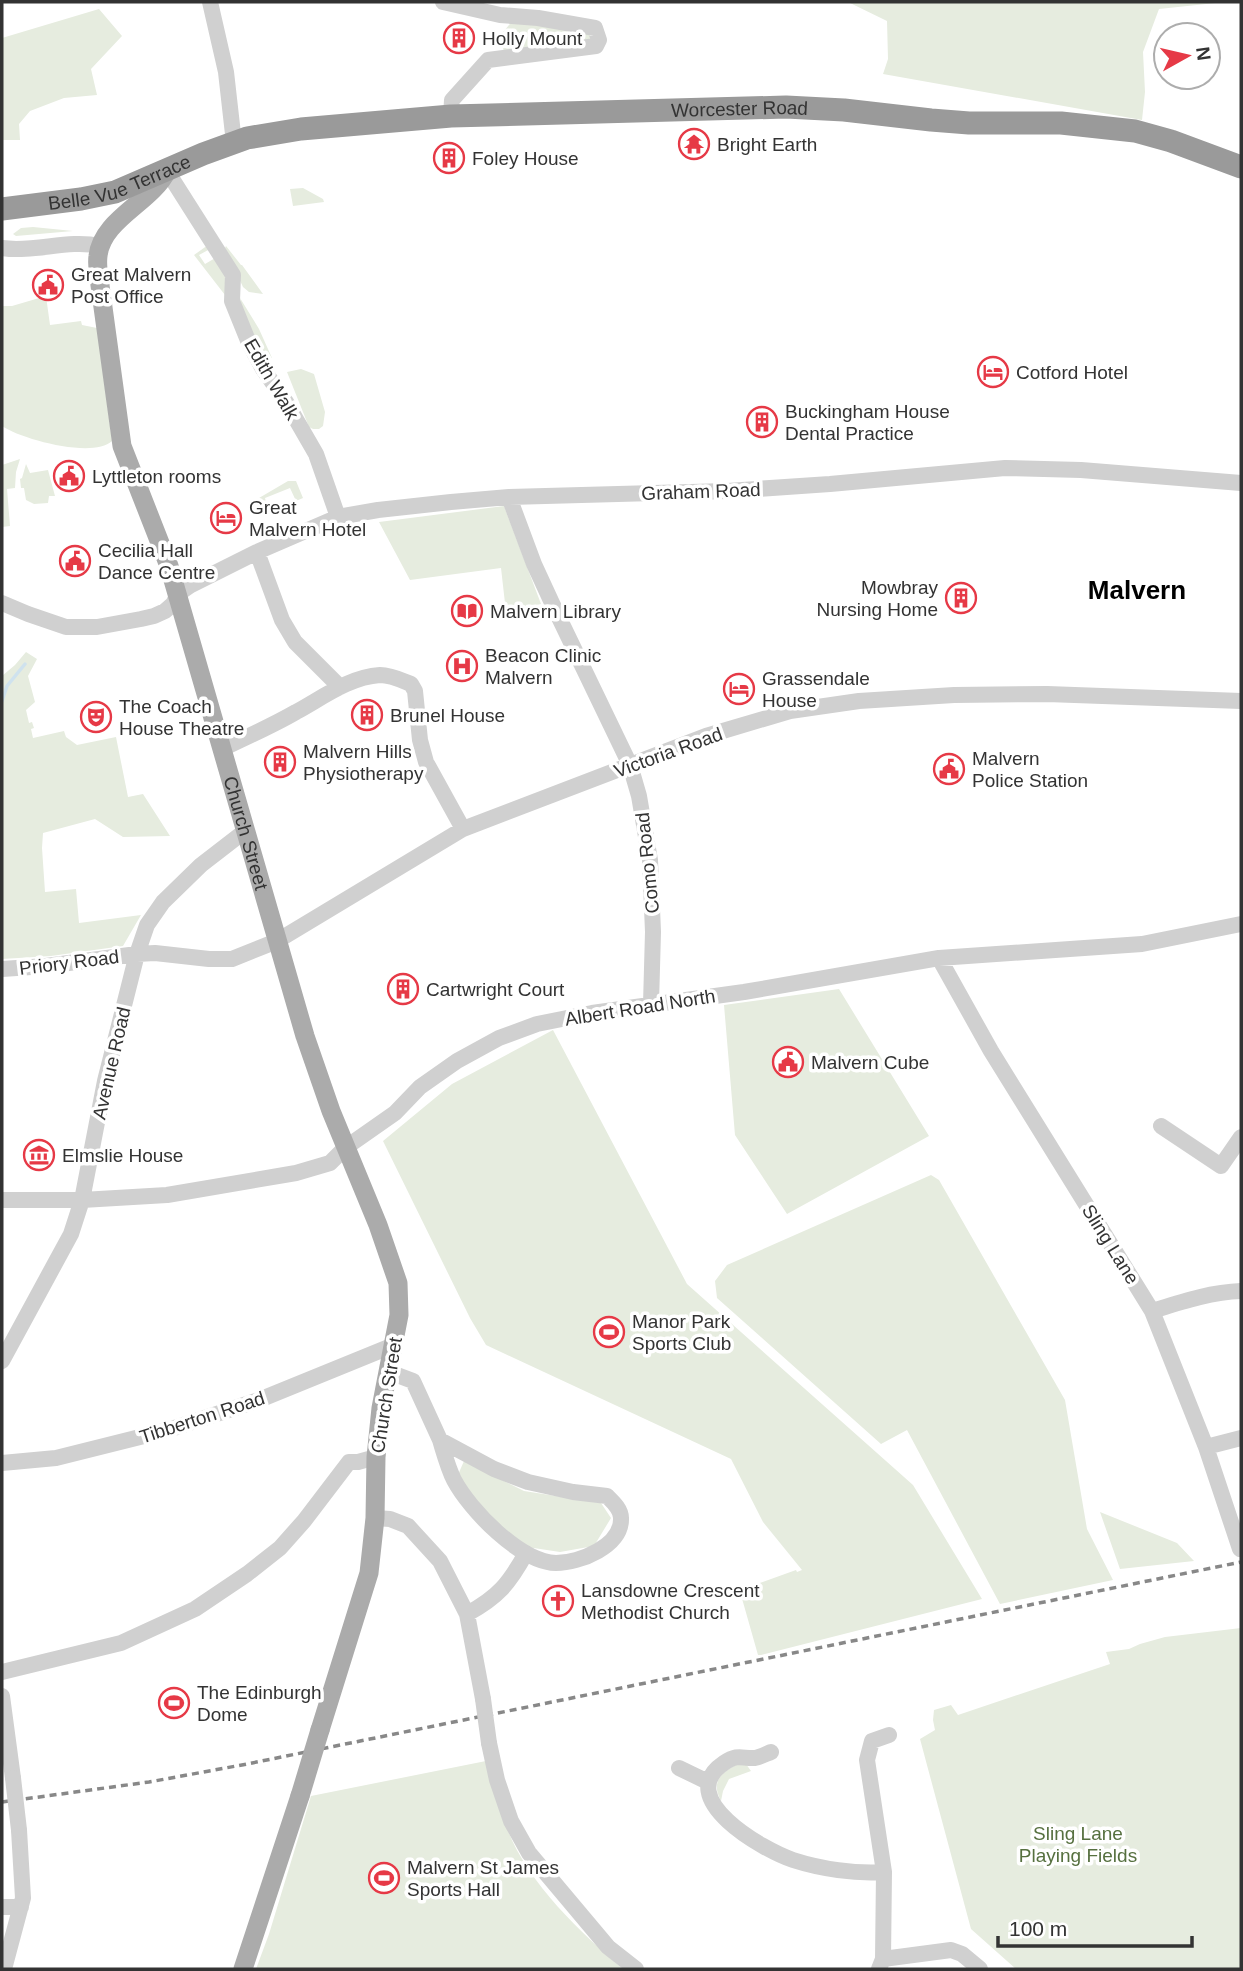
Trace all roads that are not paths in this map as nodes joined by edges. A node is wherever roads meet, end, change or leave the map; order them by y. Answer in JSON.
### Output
{"nodes":[{"id":1,"x":210,"y":2,"type":"edge"},
{"id":2,"x":443,"y":2,"type":"edge"},
{"id":3,"x":451,"y":116,"type":"junction"},
{"id":4,"x":233,"y":143,"type":"junction"},
{"id":5,"x":1241,"y":167,"type":"edge"},
{"id":6,"x":167,"y":171,"type":"junction"},
{"id":7,"x":2,"y":209,"type":"edge"},
{"id":8,"x":100,"y":246,"type":"junction"},
{"id":9,"x":2,"y":248,"type":"edge"},
{"id":10,"x":1241,"y":483,"type":"edge"},
{"id":11,"x":509,"y":497,"type":"junction"},
{"id":12,"x":338,"y":517,"type":"junction"},
{"id":13,"x":257,"y":552,"type":"junction"},
{"id":14,"x":178,"y":594,"type":"junction"},
{"id":15,"x":2,"y":603,"type":"edge"},
{"id":16,"x":340,"y":687,"type":"junction"},
{"id":17,"x":1241,"y":701,"type":"edge"},
{"id":18,"x":222,"y":749,"type":"junction"},
{"id":19,"x":630,"y":765,"type":"junction"},
{"id":20,"x":463,"y":829,"type":"junction"},
{"id":21,"x":245,"y":831,"type":"junction"},
{"id":22,"x":1241,"y":924,"type":"edge"},
{"id":23,"x":277,"y":942,"type":"junction"},
{"id":24,"x":136,"y":954,"type":"junction"},
{"id":25,"x":939,"y":958,"type":"junction"},
{"id":26,"x":2,"y":969,"type":"edge"},
{"id":27,"x":651,"y":1004,"type":"junction"},
{"id":28,"x":1161,"y":1126,"type":"dead end"},
{"id":29,"x":1241,"y":1137,"type":"edge"},
{"id":30,"x":345,"y":1148,"type":"junction"},
{"id":31,"x":2,"y":1200,"type":"edge"},
{"id":32,"x":82,"y":1200,"type":"junction"},
{"id":33,"x":1241,"y":1291,"type":"edge"},
{"id":34,"x":1152,"y":1311,"type":"junction"},
{"id":35,"x":394,"y":1345,"type":"junction"},
{"id":36,"x":2,"y":1361,"type":"edge"},
{"id":37,"x":389,"y":1372,"type":"junction"},
{"id":38,"x":1241,"y":1438,"type":"edge"},
{"id":39,"x":440,"y":1440,"type":"junction"},
{"id":40,"x":1206,"y":1447,"type":"junction"},
{"id":41,"x":376,"y":1457,"type":"junction"},
{"id":42,"x":2,"y":1463,"type":"edge"},
{"id":43,"x":375,"y":1518,"type":"junction"},
{"id":44,"x":1240,"y":1549,"type":"edge"},
{"id":45,"x":526,"y":1553,"type":"junction"},
{"id":46,"x":467,"y":1614,"type":"junction"},
{"id":47,"x":2,"y":1672,"type":"edge"},
{"id":48,"x":2,"y":1696,"type":"edge"},
{"id":49,"x":889,"y":1735,"type":"dead end"},
{"id":50,"x":762,"y":1761,"type":"dead end"},
{"id":51,"x":679,"y":1768,"type":"dead end"},
{"id":52,"x":708,"y":1782,"type":"junction"},
{"id":53,"x":884,"y":1872,"type":"junction"},
{"id":54,"x":2,"y":1907,"type":"edge"},
{"id":55,"x":22,"y":1907,"type":"junction"},
{"id":56,"x":881,"y":1964,"type":"edge"},
{"id":57,"x":5,"y":1969,"type":"edge"},
{"id":58,"x":243,"y":1969,"type":"edge"},
{"id":59,"x":636,"y":1969,"type":"edge"},
{"id":60,"x":980,"y":1969,"type":"edge"}],
"edges":[{"from":1,"to":4,"type":"street"},
{"from":2,"to":3,"type":"street"},
{"from":3,"to":4,"type":"highway","name":"Worcester Road"},
{"from":3,"to":5,"type":"highway","name":"Worcester Road"},
{"from":4,"to":6,"type":"highway","name":"Belle Vue Terrace"},
{"from":6,"to":7,"type":"highway","name":"Belle Vue Terrace"},
{"from":6,"to":8,"type":"main road"},
{"from":6,"to":12,"type":"street","name":"Edith Walk"},
{"from":8,"to":9,"type":"street"},
{"from":8,"to":14,"type":"main road","name":"Church Street"},
{"from":10,"to":11,"type":"street","name":"Graham Road"},
{"from":11,"to":12,"type":"street","name":"Graham Road"},
{"from":11,"to":19,"type":"street","name":"Como Road"},
{"from":12,"to":13,"type":"street","name":"Graham Road"},
{"from":13,"to":14,"type":"street","name":"Graham Road"},
{"from":13,"to":16,"type":"street"},
{"from":14,"to":15,"type":"street","name":"Graham Road"},
{"from":14,"to":18,"type":"main road","name":"Church Street"},
{"from":16,"to":18,"type":"street"},
{"from":16,"to":20,"type":"street"},
{"from":17,"to":19,"type":"street","name":"Victoria Road"},
{"from":18,"to":21,"type":"main road","name":"Church Street"},
{"from":19,"to":20,"type":"street","name":"Victoria Road"},
{"from":19,"to":27,"type":"street","name":"Como Road"},
{"from":20,"to":23,"type":"street","name":"Victoria Road"},
{"from":21,"to":23,"type":"main road","name":"Church Street"},
{"from":21,"to":24,"type":"street","name":"Avenue Road"},
{"from":22,"to":25,"type":"street","name":"Albert Road North"},
{"from":23,"to":24,"type":"street","name":"Victoria Road"},
{"from":23,"to":30,"type":"main road","name":"Church Street"},
{"from":24,"to":26,"type":"street","name":"Priory Road"},
{"from":24,"to":32,"type":"street","name":"Avenue Road"},
{"from":25,"to":27,"type":"street","name":"Albert Road North"},
{"from":25,"to":34,"type":"street","name":"Sling Lane"},
{"from":27,"to":30,"type":"street","name":"Albert Road North"},
{"from":28,"to":29,"type":"street"},
{"from":30,"to":32,"type":"street","name":"Albert Road North"},
{"from":30,"to":35,"type":"main road","name":"Church Street"},
{"from":31,"to":32,"type":"street","name":"Albert Road North"},
{"from":32,"to":36,"type":"street","name":"Avenue Road"},
{"from":33,"to":34,"type":"street"},
{"from":34,"to":40,"type":"street","name":"Sling Lane"},
{"from":35,"to":37,"type":"main road","name":"Church Street"},
{"from":35,"to":42,"type":"street","name":"Tibberton Road"},
{"from":37,"to":39,"type":"street"},
{"from":37,"to":41,"type":"main road","name":"Church Street"},
{"from":38,"to":40,"type":"street"},
{"from":39,"to":45,"type":"street"},
{"from":39,"to":45,"type":"street"},
{"from":40,"to":44,"type":"street","name":"Sling Lane"},
{"from":41,"to":43,"type":"main road","name":"Church Street"},
{"from":41,"to":47,"type":"street"},
{"from":43,"to":46,"type":"street"},
{"from":43,"to":58,"type":"main road","name":"Church Street","bridge":true},
{"from":45,"to":46,"type":"street"},
{"from":46,"to":59,"type":"street","bridge":true},
{"from":48,"to":55,"type":"street","bridge":true},
{"from":49,"to":53,"type":"street"},
{"from":50,"to":52,"type":"street"},
{"from":51,"to":52,"type":"street"},
{"from":52,"to":53,"type":"street"},
{"from":53,"to":56,"type":"street"},
{"from":54,"to":55,"type":"street"},
{"from":55,"to":57,"type":"street"},
{"from":56,"to":60,"type":"street"}]}
